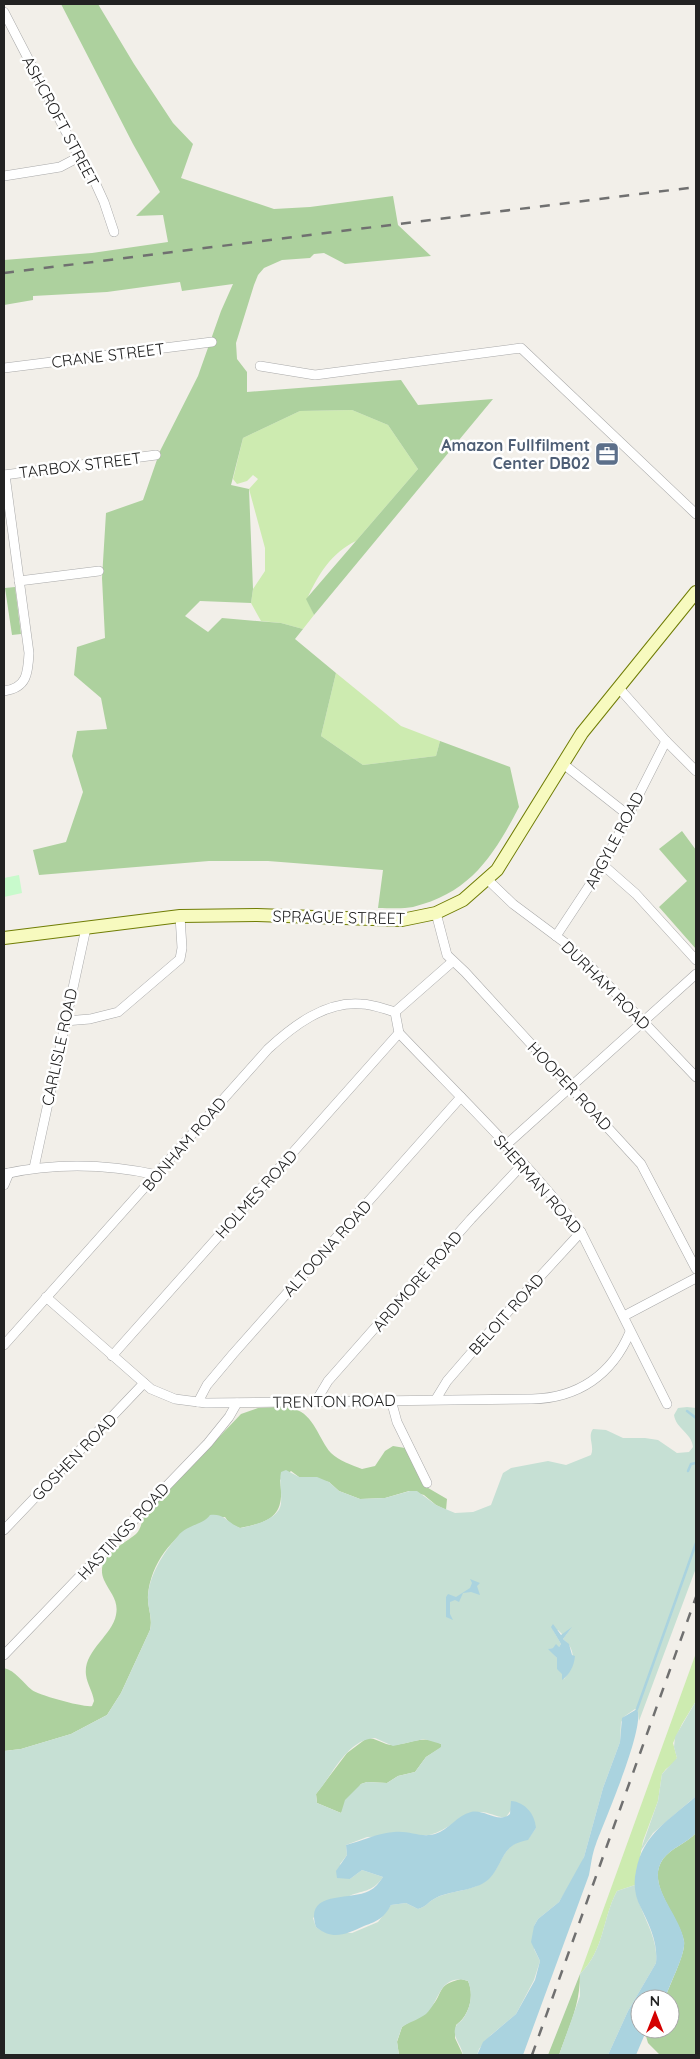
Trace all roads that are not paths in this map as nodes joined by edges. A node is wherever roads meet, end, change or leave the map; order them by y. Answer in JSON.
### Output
{"nodes":[{"id":1,"x":4,"y":12,"type":"edge"},
{"id":2,"x":79,"y":157,"type":"junction"},
{"id":3,"x":4,"y":176,"type":"edge"},
{"id":4,"x":114,"y":232,"type":"dead end"},
{"id":5,"x":212,"y":342,"type":"dead end"},
{"id":6,"x":260,"y":366,"type":"dead end"},
{"id":7,"x":4,"y":368,"type":"edge"},
{"id":8,"x":156,"y":455,"type":"dead end"},
{"id":9,"x":5,"y":475,"type":"edge"},
{"id":10,"x":696,"y":514,"type":"edge"},
{"id":11,"x":99,"y":571,"type":"dead end"},
{"id":12,"x":20,"y":581,"type":"junction"},
{"id":13,"x":696,"y":592,"type":"edge"},
{"id":14,"x":618,"y":687,"type":"junction"},
{"id":15,"x":4,"y":691,"type":"edge"},
{"id":16,"x":666,"y":741,"type":"junction"},
{"id":17,"x":562,"y":763,"type":"junction"},
{"id":18,"x":696,"y":770,"type":"edge"},
{"id":19,"x":628,"y":815,"type":"junction"},
{"id":20,"x":603,"y":865,"type":"junction"},
{"id":21,"x":488,"y":880,"type":"junction"},
{"id":22,"x":436,"y":913,"type":"junction"},
{"id":23,"x":180,"y":916,"type":"junction"},
{"id":24,"x":86,"y":928,"type":"junction"},
{"id":25,"x":556,"y":936,"type":"junction"},
{"id":26,"x":4,"y":938,"type":"edge"},
{"id":27,"x":696,"y":960,"type":"edge"},
{"id":28,"x":452,"y":962,"type":"junction"},
{"id":29,"x":696,"y":974,"type":"edge"},
{"id":30,"x":395,"y":1012,"type":"junction"},
{"id":31,"x":65,"y":1020,"type":"junction"},
{"id":32,"x":644,"y":1022,"type":"junction"},
{"id":33,"x":399,"y":1033,"type":"junction"},
{"id":34,"x":696,"y":1078,"type":"edge"},
{"id":35,"x":572,"y":1087,"type":"junction"},
{"id":36,"x":461,"y":1098,"type":"junction"},
{"id":37,"x":505,"y":1146,"type":"junction"},
{"id":38,"x":523,"y":1164,"type":"junction"},
{"id":39,"x":34,"y":1168,"type":"junction"},
{"id":40,"x":7,"y":1174,"type":"edge"},
{"id":41,"x":157,"y":1175,"type":"junction"},
{"id":42,"x":4,"y":1185,"type":"edge"},
{"id":43,"x":581,"y":1232,"type":"junction"},
{"id":44,"x":696,"y":1268,"type":"edge"},
{"id":45,"x":696,"y":1278,"type":"edge"},
{"id":46,"x":46,"y":1297,"type":"junction"},
{"id":47,"x":624,"y":1316,"type":"junction"},
{"id":48,"x":630,"y":1332,"type":"junction"},
{"id":49,"x":4,"y":1345,"type":"edge"},
{"id":50,"x":112,"y":1356,"type":"junction"},
{"id":51,"x":144,"y":1383,"type":"junction"},
{"id":52,"x":436,"y":1399,"type":"junction"},
{"id":53,"x":391,"y":1400,"type":"junction"},
{"id":54,"x":198,"y":1402,"type":"junction"},
{"id":55,"x":316,"y":1402,"type":"junction"},
{"id":56,"x":236,"y":1403,"type":"junction"},
{"id":57,"x":667,"y":1404,"type":"dead end"},
{"id":58,"x":427,"y":1483,"type":"dead end"},
{"id":59,"x":4,"y":1530,"type":"edge"},
{"id":60,"x":4,"y":1655,"type":"edge"}],
"edges":[{"from":1,"to":2,"type":"street","name":"ASHCROFT STREET"},
{"from":2,"to":3,"type":"street"},
{"from":2,"to":4,"type":"street","name":"ASHCROFT STREET"},
{"from":5,"to":7,"type":"street","name":"CRANE STREET"},
{"from":6,"to":10,"type":"street"},
{"from":8,"to":9,"type":"street","name":"TARBOX STREET"},
{"from":9,"to":12,"type":"street"},
{"from":11,"to":12,"type":"street"},
{"from":12,"to":15,"type":"street"},
{"from":13,"to":14,"type":"main road","name":"SPRAGUE STREET"},
{"from":14,"to":16,"type":"street"},
{"from":14,"to":17,"type":"main road","name":"SPRAGUE STREET"},
{"from":16,"to":18,"type":"street"},
{"from":16,"to":19,"type":"street","name":"ARGYLE ROAD"},
{"from":17,"to":19,"type":"street"},
{"from":17,"to":21,"type":"main road","name":"SPRAGUE STREET"},
{"from":19,"to":20,"type":"street","name":"ARGYLE ROAD"},
{"from":20,"to":25,"type":"street","name":"ARGYLE ROAD"},
{"from":20,"to":27,"type":"street"},
{"from":21,"to":22,"type":"main road","name":"SPRAGUE STREET"},
{"from":21,"to":25,"type":"street","name":"DURHAM ROAD"},
{"from":22,"to":23,"type":"main road","name":"SPRAGUE STREET"},
{"from":22,"to":28,"type":"street","name":"HOOPER ROAD"},
{"from":23,"to":24,"type":"main road","name":"SPRAGUE STREET"},
{"from":23,"to":31,"type":"street"},
{"from":24,"to":26,"type":"main road","name":"SPRAGUE STREET"},
{"from":24,"to":31,"type":"street","name":"CARLISLE ROAD"},
{"from":25,"to":32,"type":"street","name":"DURHAM ROAD"},
{"from":28,"to":30,"type":"street"},
{"from":28,"to":35,"type":"street","name":"HOOPER ROAD"},
{"from":29,"to":32,"type":"street"},
{"from":30,"to":33,"type":"street"},
{"from":30,"to":41,"type":"street","name":"BONHAM ROAD"},
{"from":31,"to":39,"type":"street","name":"CARLISLE ROAD"},
{"from":32,"to":34,"type":"street","name":"DURHAM ROAD"},
{"from":32,"to":35,"type":"street"},
{"from":33,"to":36,"type":"street","name":"SHERMAN ROAD"},
{"from":33,"to":50,"type":"street","name":"HOLMES ROAD"},
{"from":35,"to":37,"type":"street"},
{"from":35,"to":44,"type":"street","name":"HOOPER ROAD"},
{"from":36,"to":37,"type":"street","name":"SHERMAN ROAD"},
{"from":36,"to":54,"type":"street","name":"ALTOONA ROAD"},
{"from":37,"to":38,"type":"street","name":"SHERMAN ROAD"},
{"from":38,"to":43,"type":"street","name":"SHERMAN ROAD"},
{"from":38,"to":55,"type":"street","name":"ARDMORE ROAD"},
{"from":39,"to":40,"type":"street"},
{"from":39,"to":41,"type":"street"},
{"from":40,"to":42,"type":"street"},
{"from":41,"to":46,"type":"street","name":"BONHAM ROAD"},
{"from":43,"to":47,"type":"street","name":"SHERMAN ROAD"},
{"from":43,"to":52,"type":"street","name":"BELOIT ROAD"},
{"from":45,"to":47,"type":"street"},
{"from":46,"to":49,"type":"street","name":"BONHAM ROAD"},
{"from":46,"to":50,"type":"street","name":"TRENTON ROAD"},
{"from":47,"to":48,"type":"street","name":"SHERMAN ROAD"},
{"from":48,"to":52,"type":"street","name":"TRENTON ROAD"},
{"from":48,"to":57,"type":"street","name":"SHERMAN ROAD"},
{"from":50,"to":51,"type":"street","name":"TRENTON ROAD"},
{"from":51,"to":54,"type":"street","name":"TRENTON ROAD"},
{"from":51,"to":59,"type":"street","name":"GOSHEN ROAD"},
{"from":52,"to":53,"type":"street","name":"TRENTON ROAD"},
{"from":53,"to":55,"type":"street","name":"TRENTON ROAD"},
{"from":53,"to":58,"type":"street"},
{"from":54,"to":56,"type":"street","name":"TRENTON ROAD"},
{"from":55,"to":56,"type":"street","name":"TRENTON ROAD"},
{"from":56,"to":60,"type":"street","name":"HASTINGS ROAD"}]}
